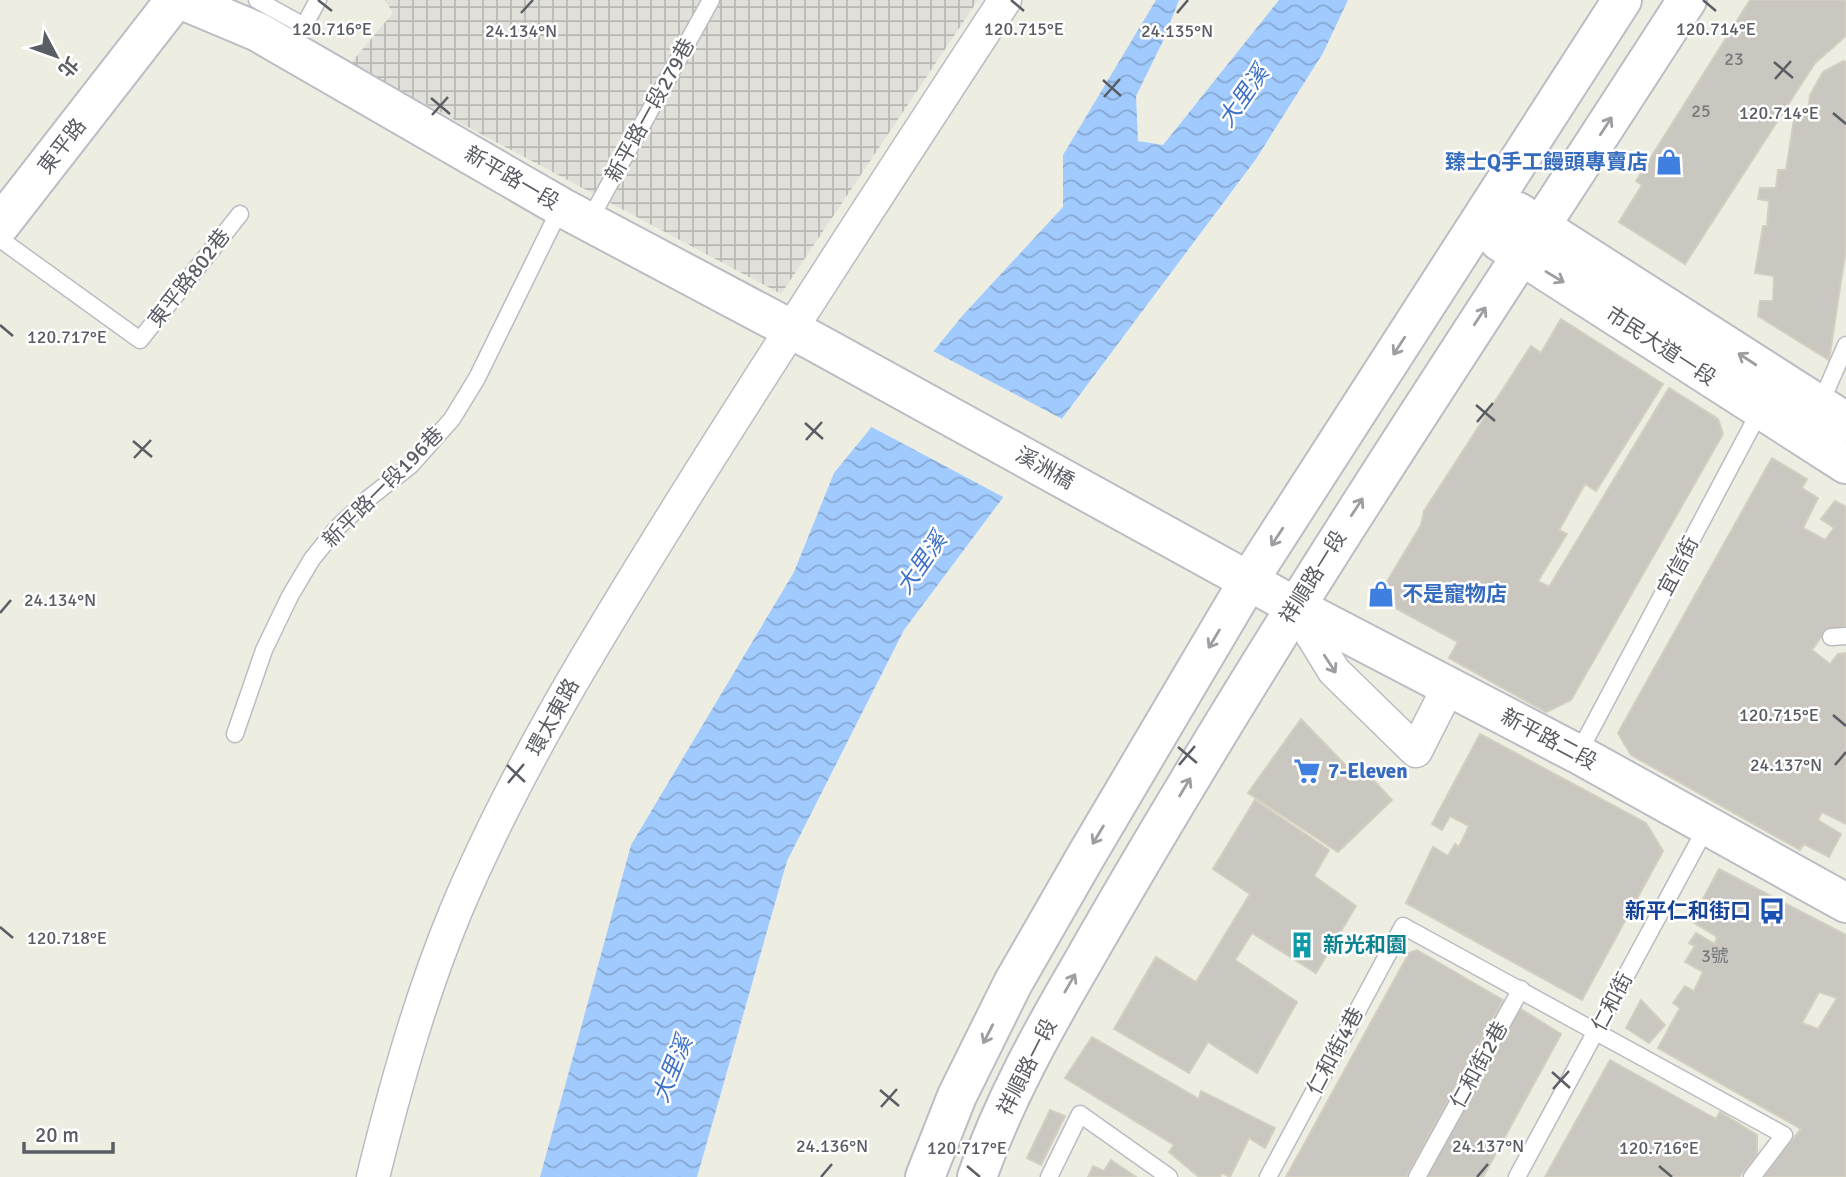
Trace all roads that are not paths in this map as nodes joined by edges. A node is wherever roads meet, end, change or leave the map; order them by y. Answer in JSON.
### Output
{"nodes":[{"id":1,"x":175,"y":0,"type":"edge"},
{"id":2,"x":182,"y":0,"type":"edge"},
{"id":3,"x":257,"y":0,"type":"edge"},
{"id":4,"x":318,"y":0,"type":"edge"},
{"id":5,"x":711,"y":0,"type":"edge"},
{"id":6,"x":1005,"y":0,"type":"edge"},
{"id":7,"x":1622,"y":0,"type":"edge"},
{"id":8,"x":1687,"y":0,"type":"edge"},
{"id":9,"x":278,"y":5,"type":"edge"},
{"id":10,"x":1486,"y":212,"type":"junction"},
{"id":11,"x":240,"y":214,"type":"dead end"},
{"id":12,"x":575,"y":214,"type":"junction"},
{"id":13,"x":0,"y":225,"type":"edge"},
{"id":14,"x":0,"y":239,"type":"edge"},
{"id":15,"x":1530,"y":240,"type":"junction"},
{"id":16,"x":789,"y":329,"type":"junction"},
{"id":17,"x":1846,"y":345,"type":"edge"},
{"id":18,"x":842,"y":356,"type":"joint"},
{"id":19,"x":1769,"y":395,"type":"junction"},
{"id":20,"x":1817,"y":421,"type":"edge"},
{"id":21,"x":1846,"y":464,"type":"edge"},
{"id":22,"x":1249,"y":580,"type":"junction"},
{"id":23,"x":1294,"y":606,"type":"junction"},
{"id":24,"x":1449,"y":687,"type":"junction"},
{"id":25,"x":235,"y":734,"type":"dead end"},
{"id":26,"x":1578,"y":754,"type":"junction"},
{"id":27,"x":1707,"y":827,"type":"junction"},
{"id":28,"x":1846,"y":903,"type":"edge"},
{"id":29,"x":1521,"y":989,"type":"junction"},
{"id":30,"x":1597,"y":1031,"type":"junction"},
{"id":31,"x":373,"y":1177,"type":"edge"},
{"id":32,"x":926,"y":1177,"type":"edge"},
{"id":33,"x":978,"y":1177,"type":"edge"},
{"id":34,"x":1049,"y":1177,"type":"edge"},
{"id":35,"x":1170,"y":1177,"type":"edge"},
{"id":36,"x":1268,"y":1177,"type":"edge"},
{"id":37,"x":1417,"y":1177,"type":"edge"},
{"id":38,"x":1517,"y":1177,"type":"edge"},
{"id":39,"x":1752,"y":1177,"type":"edge"}],
"edges":[{"from":1,"to":13,"type":"street","name":"東平路"},
{"from":2,"to":12,"type":"street","name":"新平路一段"},
{"from":3,"to":9,"type":"lane"},
{"from":4,"to":9,"type":"lane"},
{"from":5,"to":12,"type":"lane","name":"新平路一段279巷"},
{"from":6,"to":16,"type":"street","name":"環太東路"},
{"from":7,"to":10,"type":"street"},
{"from":15,"to":8,"type":"street","name":"祥順路一段","one_way":true},
{"from":10,"to":15,"type":"street","name":"市民大道一段"},
{"from":10,"to":22,"type":"street","one_way":true},
{"from":11,"to":14,"type":"lane","name":"東平路802巷"},
{"from":12,"to":16,"type":"street","name":"新平路一段"},
{"from":12,"to":25,"type":"lane","name":"新平路一段196巷"},
{"from":15,"to":19,"type":"street","name":"市民大道一段"},
{"from":23,"to":15,"type":"street","name":"祥順路一段","one_way":true},
{"from":16,"to":18,"type":"street","name":"新平路一段"},
{"from":16,"to":31,"type":"street","name":"環太東路"},
{"from":17,"to":20,"type":"lane"},
{"from":18,"to":22,"type":"street","name":"溪洲橋"},
{"from":19,"to":20,"type":"street","name":"市民大道一段"},
{"from":19,"to":26,"type":"lane","name":"宜信街"},
{"from":20,"to":21,"type":"street","name":"市民大道一段"},
{"from":22,"to":23,"type":"street","name":"新平路二段"},
{"from":22,"to":32,"type":"street","one_way":true},
{"from":23,"to":24,"type":"street","name":"新平路二段"},
{"from":23,"to":24,"type":"street","one_way":true},
{"from":33,"to":23,"type":"street","name":"祥順路一段","one_way":true},
{"from":24,"to":26,"type":"street","name":"新平路二段"},
{"from":26,"to":27,"type":"street","name":"新平路二段"},
{"from":27,"to":28,"type":"street","name":"新平路二段"},
{"from":27,"to":30,"type":"lane","name":"仁和街"},
{"from":29,"to":30,"type":"lane"},
{"from":29,"to":36,"type":"lane","name":"仁和街4巷"},
{"from":29,"to":37,"type":"lane","name":"仁和街2巷"},
{"from":30,"to":38,"type":"lane","name":"仁和街"},
{"from":30,"to":39,"type":"lane"},
{"from":34,"to":35,"type":"lane"}]}
